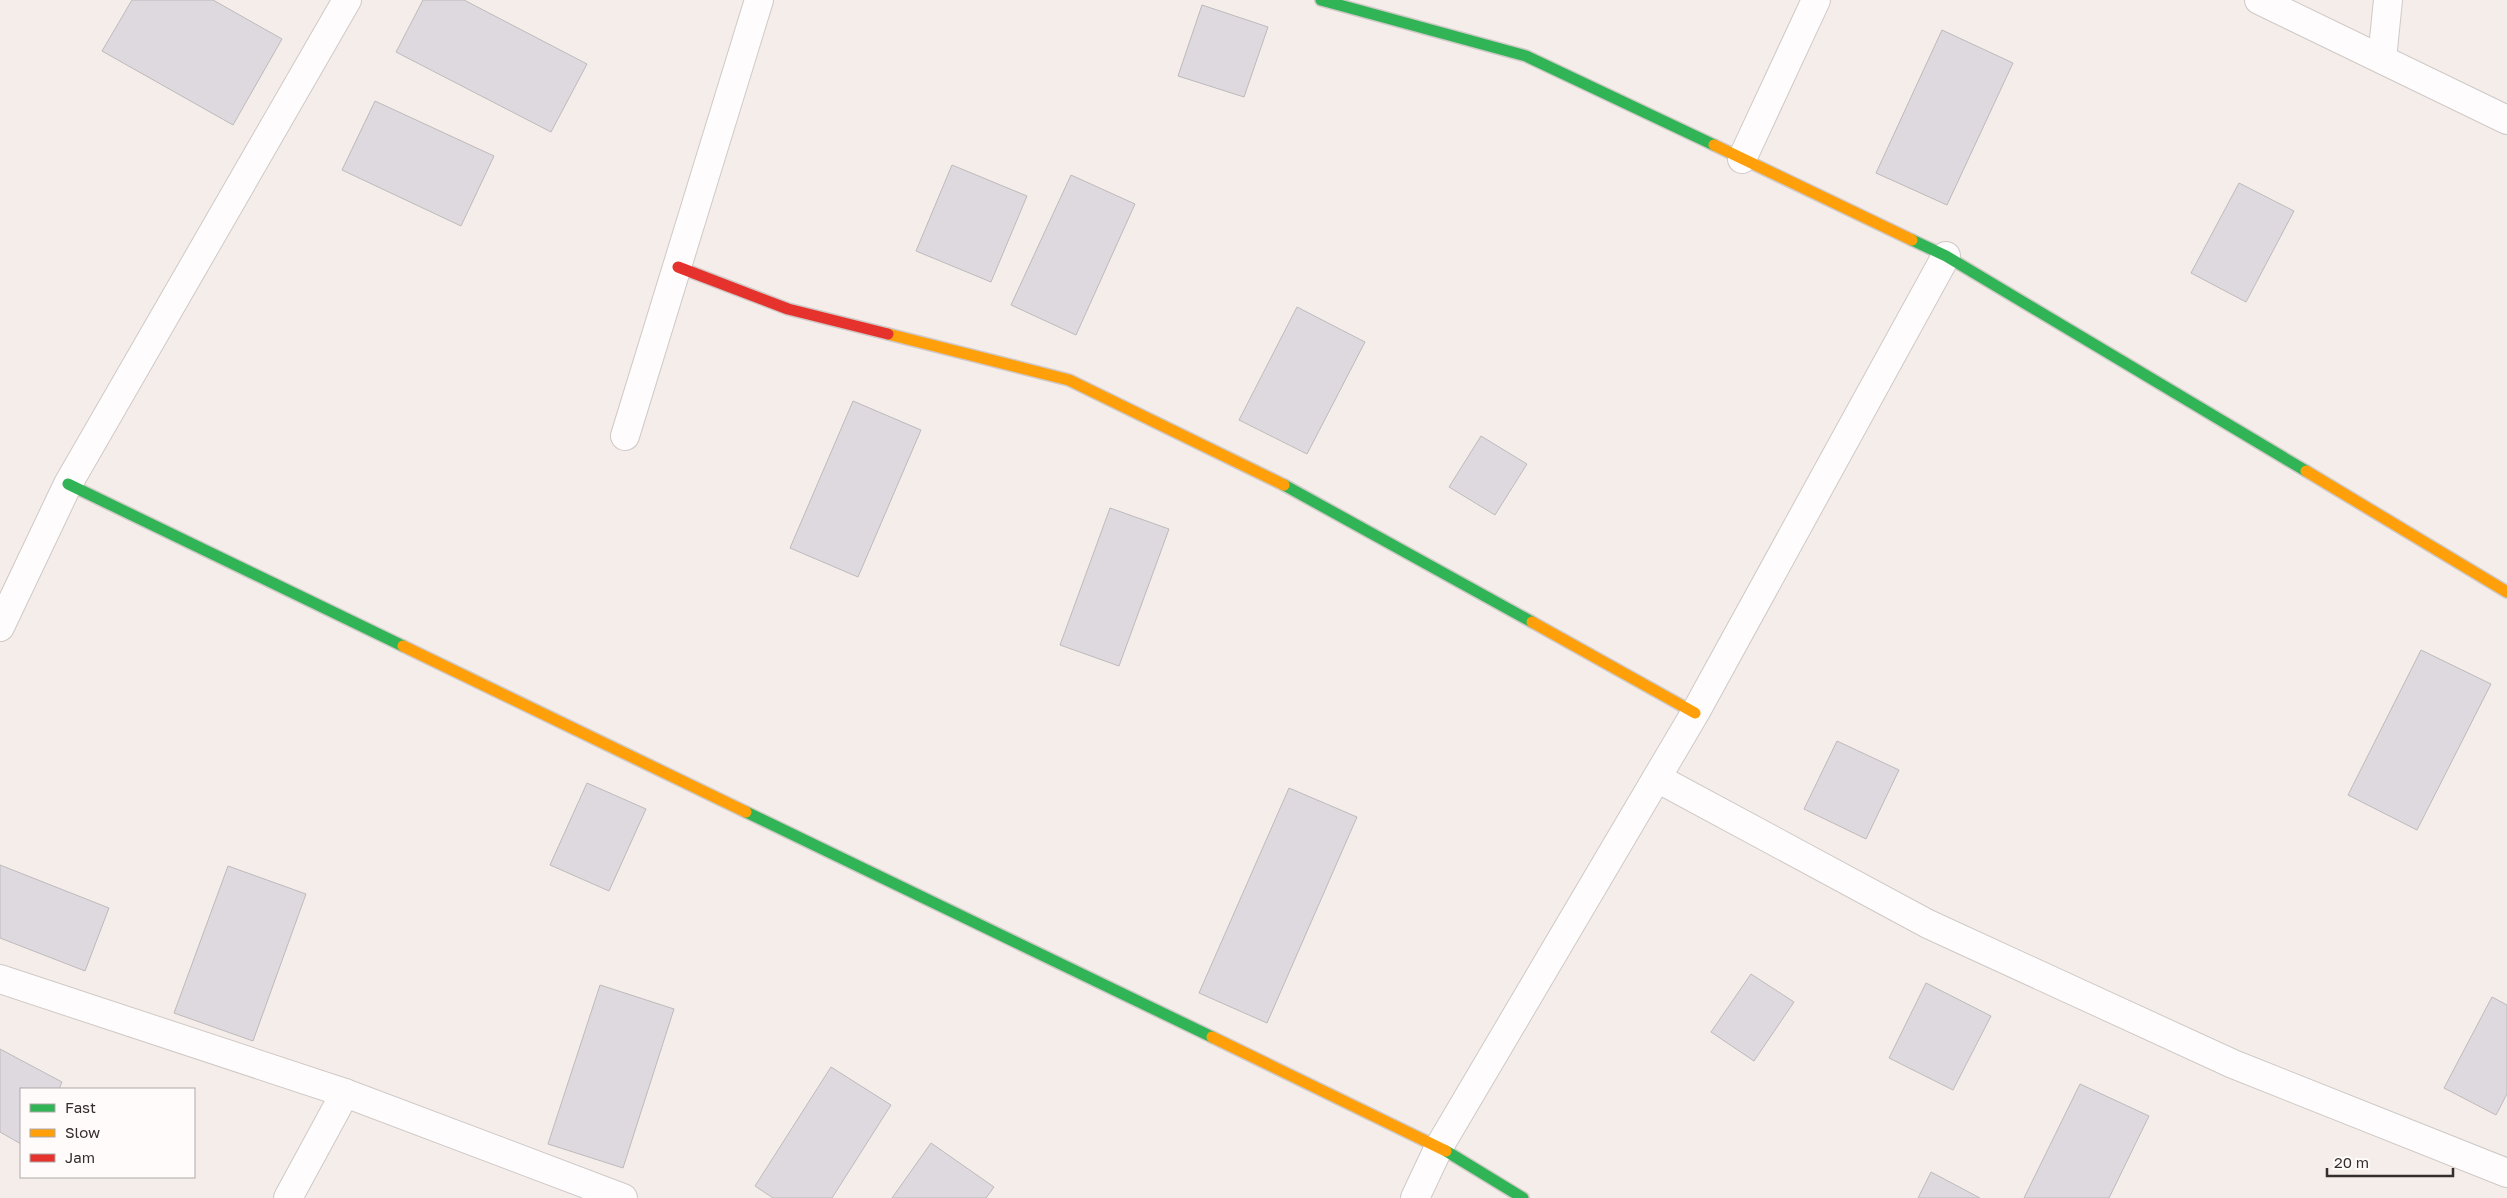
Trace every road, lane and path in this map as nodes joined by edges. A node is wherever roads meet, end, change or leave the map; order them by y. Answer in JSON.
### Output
{"nodes":[{"id":1,"x":347,"y":0,"type":"edge"},
{"id":2,"x":758,"y":0,"type":"edge"},
{"id":3,"x":1321,"y":0,"type":"edge"},
{"id":4,"x":1816,"y":0,"type":"edge"},
{"id":5,"x":2259,"y":0,"type":"edge"},
{"id":6,"x":2388,"y":0,"type":"edge"},
{"id":7,"x":2382,"y":59,"type":"junction"},
{"id":8,"x":2507,"y":120,"type":"edge"},
{"id":9,"x":1742,"y":159,"type":"junction"},
{"id":10,"x":1946,"y":256,"type":"junction"},
{"id":11,"x":678,"y":268,"type":"junction"},
{"id":12,"x":625,"y":436,"type":"dead end"},
{"id":13,"x":68,"y":484,"type":"junction"},
{"id":14,"x":2507,"y":592,"type":"edge"},
{"id":15,"x":0,"y":628,"type":"edge"},
{"id":16,"x":1695,"y":713,"type":"junction"},
{"id":17,"x":1657,"y":778,"type":"junction"},
{"id":18,"x":0,"y":979,"type":"edge"},
{"id":19,"x":345,"y":1093,"type":"junction"},
{"id":20,"x":1439,"y":1147,"type":"junction"},
{"id":21,"x":2507,"y":1173,"type":"edge"},
{"id":22,"x":288,"y":1198,"type":"edge"},
{"id":23,"x":623,"y":1198,"type":"edge"},
{"id":24,"x":1415,"y":1198,"type":"edge"},
{"id":25,"x":1523,"y":1198,"type":"edge"}],
"edges":[{"from":1,"to":13,"type":"street"},
{"from":2,"to":11,"type":"street"},
{"from":3,"to":9,"type":"street"},
{"from":4,"to":9,"type":"street"},
{"from":5,"to":7,"type":"street"},
{"from":6,"to":7,"type":"street"},
{"from":7,"to":8,"type":"street"},
{"from":9,"to":10,"type":"street"},
{"from":10,"to":14,"type":"street"},
{"from":10,"to":16,"type":"street"},
{"from":11,"to":12,"type":"street"},
{"from":11,"to":16,"type":"street"},
{"from":13,"to":15,"type":"street"},
{"from":13,"to":20,"type":"street"},
{"from":16,"to":17,"type":"street"},
{"from":17,"to":20,"type":"street"},
{"from":17,"to":21,"type":"street"},
{"from":18,"to":19,"type":"street"},
{"from":19,"to":22,"type":"street"},
{"from":19,"to":23,"type":"street"},
{"from":20,"to":24,"type":"street"},
{"from":20,"to":25,"type":"street"}]}
